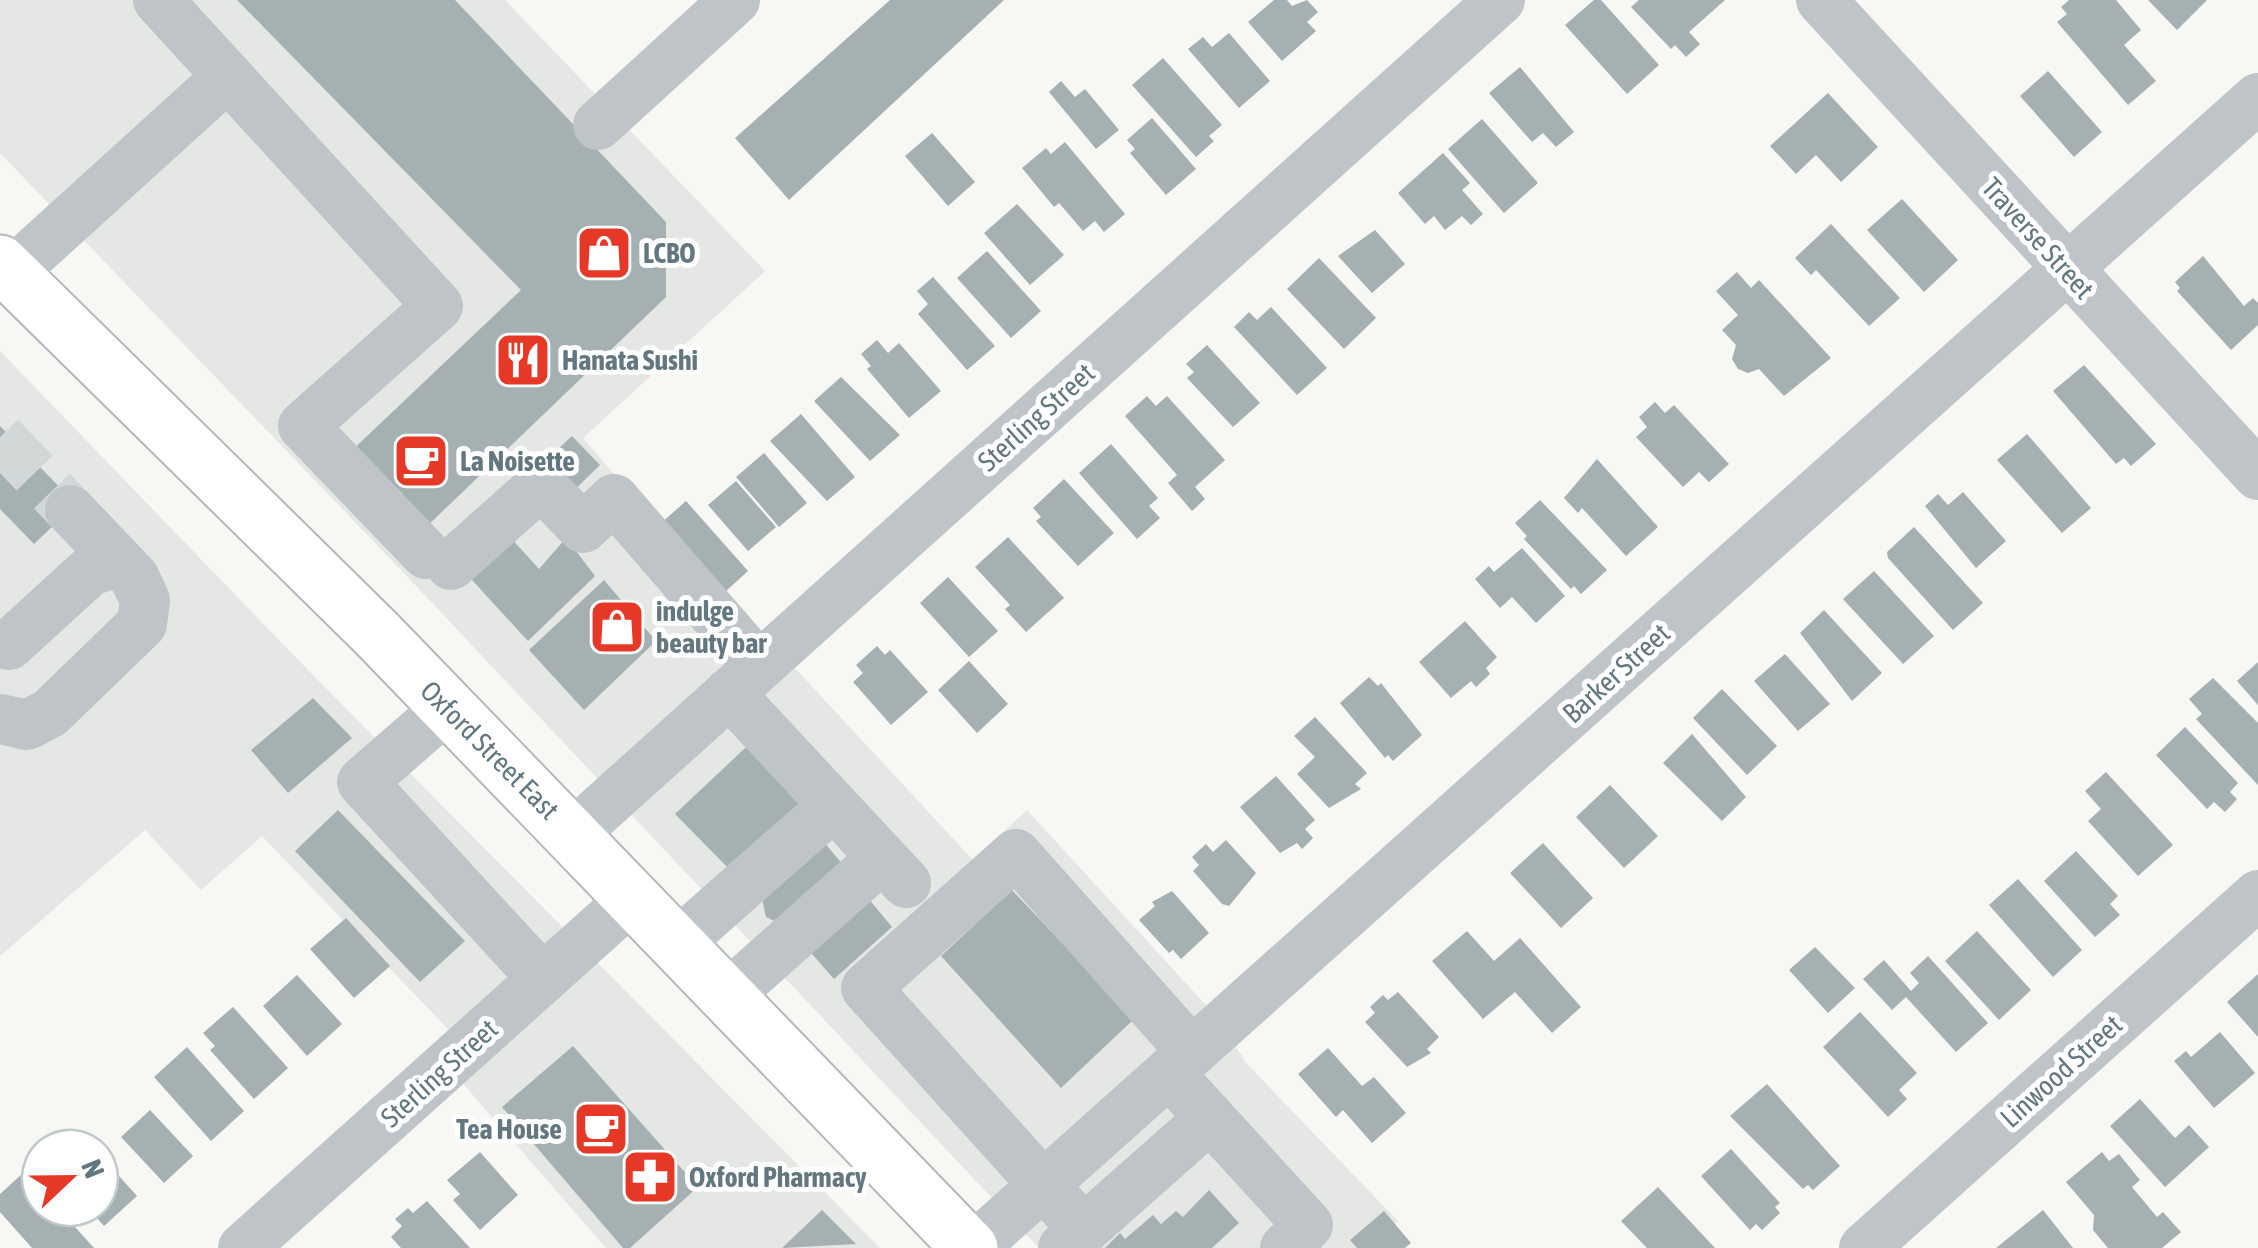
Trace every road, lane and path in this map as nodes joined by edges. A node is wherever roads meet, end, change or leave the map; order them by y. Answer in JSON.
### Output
{"nodes":[{"id":1,"x":158,"y":0,"type":"edge"},
{"id":2,"x":735,"y":0,"type":"edge"},
{"id":3,"x":1500,"y":0,"type":"edge"},
{"id":4,"x":1821,"y":0,"type":"edge"},
{"id":5,"x":228,"y":76,"type":"junction"},
{"id":6,"x":2258,"y":98,"type":"edge"},
{"id":7,"x":598,"y":125,"type":"dead end"},
{"id":8,"x":5,"y":268,"type":"edge"},
{"id":9,"x":2066,"y":270,"type":"junction"},
{"id":10,"x":2258,"y":474,"type":"edge"},
{"id":11,"x":70,"y":510,"type":"tunnel mouth"},
{"id":12,"x":119,"y":561,"type":"junction"},
{"id":13,"x":3,"y":647,"type":"edge"},
{"id":14,"x":744,"y":680,"type":"junction"},
{"id":15,"x":448,"y":707,"type":"junction"},
{"id":16,"x":0,"y":719,"type":"edge"},
{"id":17,"x":833,"y":806,"type":"junction"},
{"id":18,"x":573,"y":834,"type":"junction"},
{"id":19,"x":2258,"y":895,"type":"edge"},
{"id":20,"x":634,"y":897,"type":"junction"},
{"id":21,"x":678,"y":943,"type":"junction"},
{"id":22,"x":542,"y":979,"type":"junction"},
{"id":23,"x":728,"y":995,"type":"junction"},
{"id":24,"x":1180,"y":1063,"type":"junction"},
{"id":25,"x":1210,"y":1118,"type":"junction"},
{"id":26,"x":1111,"y":1124,"type":"junction"},
{"id":27,"x":1154,"y":1167,"type":"junction"},
{"id":28,"x":1043,"y":1186,"type":"junction"},
{"id":29,"x":1068,"y":1242,"type":"edge"},
{"id":30,"x":978,"y":1243,"type":"edge"},
{"id":31,"x":243,"y":1248,"type":"edge"},
{"id":32,"x":1285,"y":1248,"type":"edge"},
{"id":33,"x":1864,"y":1248,"type":"edge"}],
"edges":[{"from":1,"to":5,"type":"street"},
{"from":2,"to":7,"type":"street"},
{"from":3,"to":14,"type":"street","name":"Sterling Street"},
{"from":4,"to":9,"type":"street","name":"Traverse Street"},
{"from":5,"to":8,"type":"street"},
{"from":5,"to":14,"type":"street"},
{"from":6,"to":9,"type":"street","name":"Barker Street"},
{"from":8,"to":15,"type":"main road","name":"Oxford Street East"},
{"from":9,"to":10,"type":"street","name":"Traverse Street"},
{"from":9,"to":24,"type":"street","name":"Barker Street"},
{"from":11,"to":12,"type":"street"},
{"from":12,"to":13,"type":"street"},
{"from":12,"to":16,"type":"street"},
{"from":14,"to":17,"type":"street"},
{"from":14,"to":18,"type":"street","name":"Sterling Street"},
{"from":15,"to":18,"type":"main road","name":"Oxford Street East"},
{"from":15,"to":22,"type":"street"},
{"from":17,"to":21,"type":"street"},
{"from":17,"to":23,"type":"street"},
{"from":18,"to":20,"type":"main road","name":"Oxford Street East"},
{"from":19,"to":33,"type":"street","name":"Linwood Street"},
{"from":20,"to":21,"type":"main road","name":"Oxford Street East"},
{"from":20,"to":22,"type":"street","name":"Sterling Street"},
{"from":21,"to":23,"type":"main road","name":"Oxford Street East"},
{"from":22,"to":31,"type":"street","name":"Sterling Street"},
{"from":23,"to":30,"type":"main road","name":"Oxford Street East"},
{"from":24,"to":25,"type":"street"},
{"from":24,"to":26,"type":"street","name":"Barker Street"},
{"from":24,"to":28,"type":"street"},
{"from":25,"to":27,"type":"street"},
{"from":25,"to":32,"type":"street"},
{"from":26,"to":27,"type":"street"},
{"from":26,"to":28,"type":"street","name":"Barker Street"},
{"from":27,"to":29,"type":"street"},
{"from":28,"to":29,"type":"street"},
{"from":28,"to":30,"type":"street","name":"Barker Street"},
{"from":29,"to":30,"type":"street"}]}
